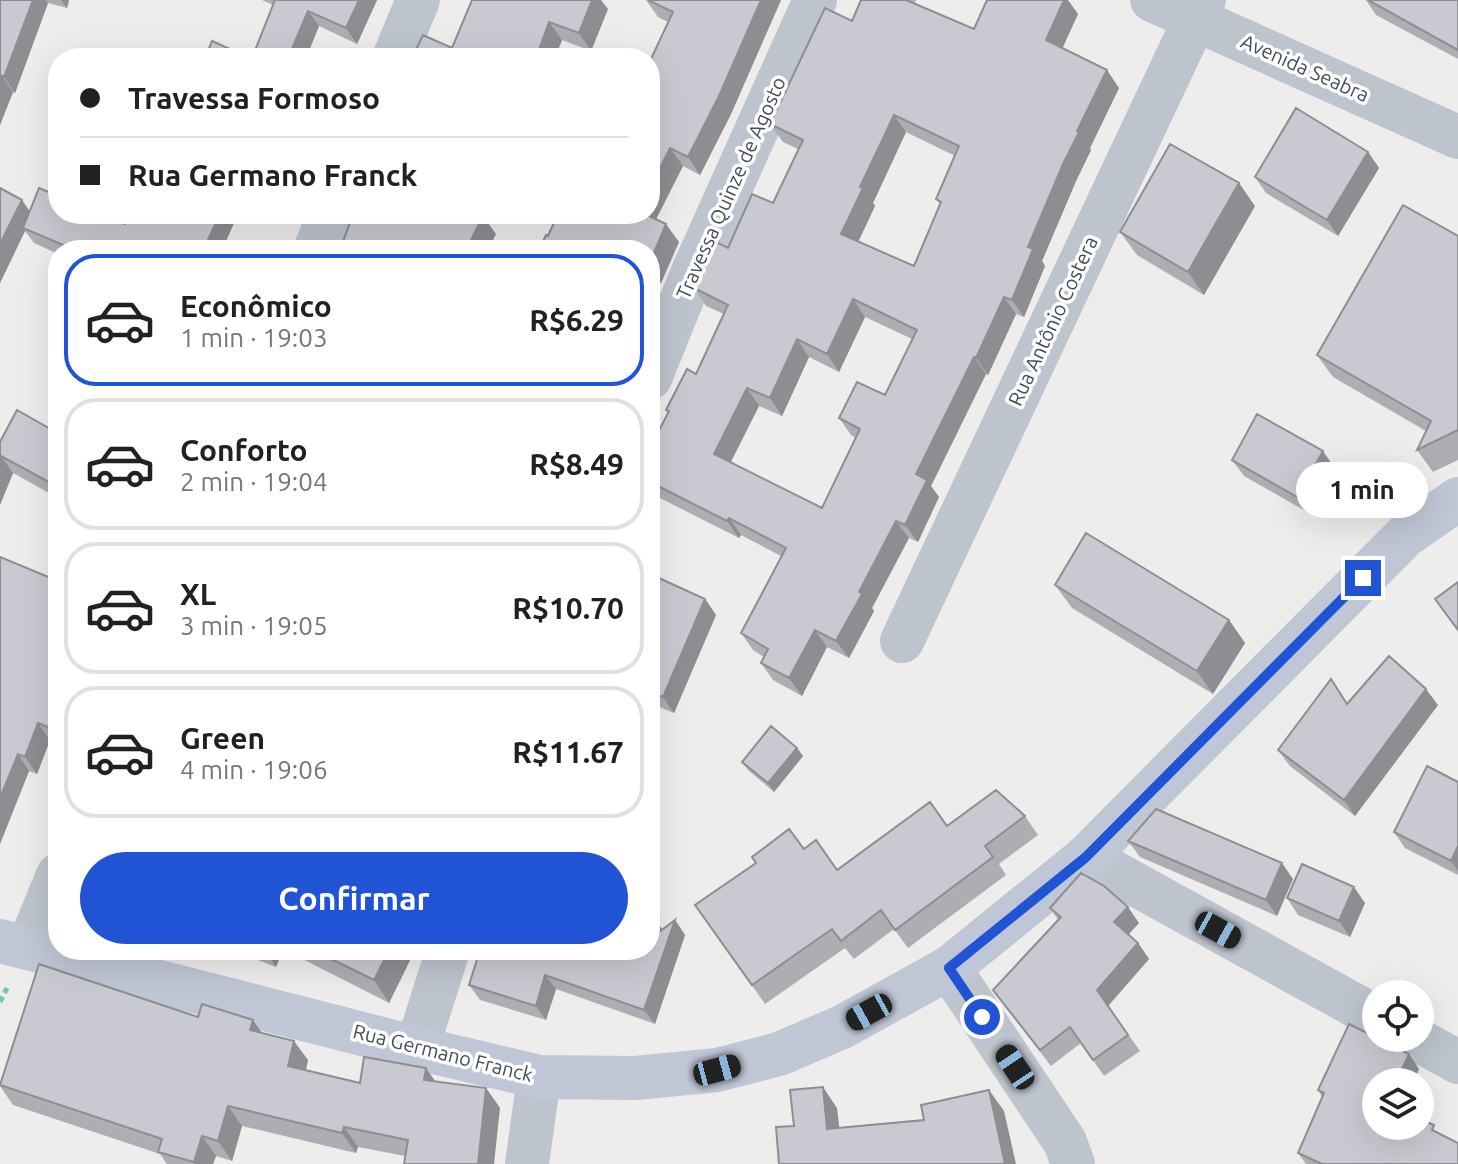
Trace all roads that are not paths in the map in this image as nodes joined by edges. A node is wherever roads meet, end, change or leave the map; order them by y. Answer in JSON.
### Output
{"nodes":[{"id":1,"x":418,"y":0,"type":"edge"},
{"id":2,"x":815,"y":0,"type":"edge"},
{"id":3,"x":1152,"y":0,"type":"edge"},
{"id":4,"x":1200,"y":10,"type":"edge"},
{"id":5,"x":398,"y":48,"type":"edge"},
{"id":6,"x":1458,"y":137,"type":"edge"},
{"id":7,"x":660,"y":354,"type":"edge"},
{"id":8,"x":1458,"y":499,"type":"edge"},
{"id":9,"x":902,"y":641,"type":"dead end"},
{"id":10,"x":1086,"y":857,"type":"junction"},
{"id":11,"x":48,"y":891,"type":"edge"},
{"id":12,"x":14,"y":944,"type":"edge"},
{"id":13,"x":48,"y":953,"type":"edge"},
{"id":14,"x":76,"y":960,"type":"edge"},
{"id":15,"x":445,"y":960,"type":"edge"},
{"id":16,"x":949,"y":968,"type":"junction"},
{"id":17,"x":1362,"y":1009,"type":"edge"},
{"id":18,"x":417,"y":1048,"type":"junction"},
{"id":19,"x":1434,"y":1049,"type":"edge"},
{"id":20,"x":1458,"y":1062,"type":"edge"},
{"id":21,"x":539,"y":1077,"type":"junction"},
{"id":22,"x":527,"y":1164,"type":"edge"},
{"id":23,"x":1073,"y":1164,"type":"edge"}],
"edges":[{"from":1,"to":5,"type":"street"},
{"from":2,"to":7,"type":"street","name":"Travessa Quinze de Agosto"},
{"from":3,"to":4,"type":"street","name":"Avenida Seabra"},
{"from":4,"to":6,"type":"street","name":"Avenida Seabra"},
{"from":4,"to":9,"type":"street","name":"Rua Antônio Costera"},
{"from":8,"to":10,"type":"street","name":"Rua Germano Franck"},
{"from":10,"to":16,"type":"street","name":"Rua Germano Franck"},
{"from":10,"to":17,"type":"street"},
{"from":11,"to":12,"type":"street"},
{"from":12,"to":13,"type":"street","name":"Rua Germano Franck"},
{"from":14,"to":18,"type":"street","name":"Rua Germano Franck"},
{"from":15,"to":18,"type":"street"},
{"from":16,"to":21,"type":"street","name":"Rua Germano Franck"},
{"from":16,"to":23,"type":"street"},
{"from":18,"to":21,"type":"street","name":"Rua Germano Franck"},
{"from":19,"to":20,"type":"street"},
{"from":21,"to":22,"type":"street"}]}
